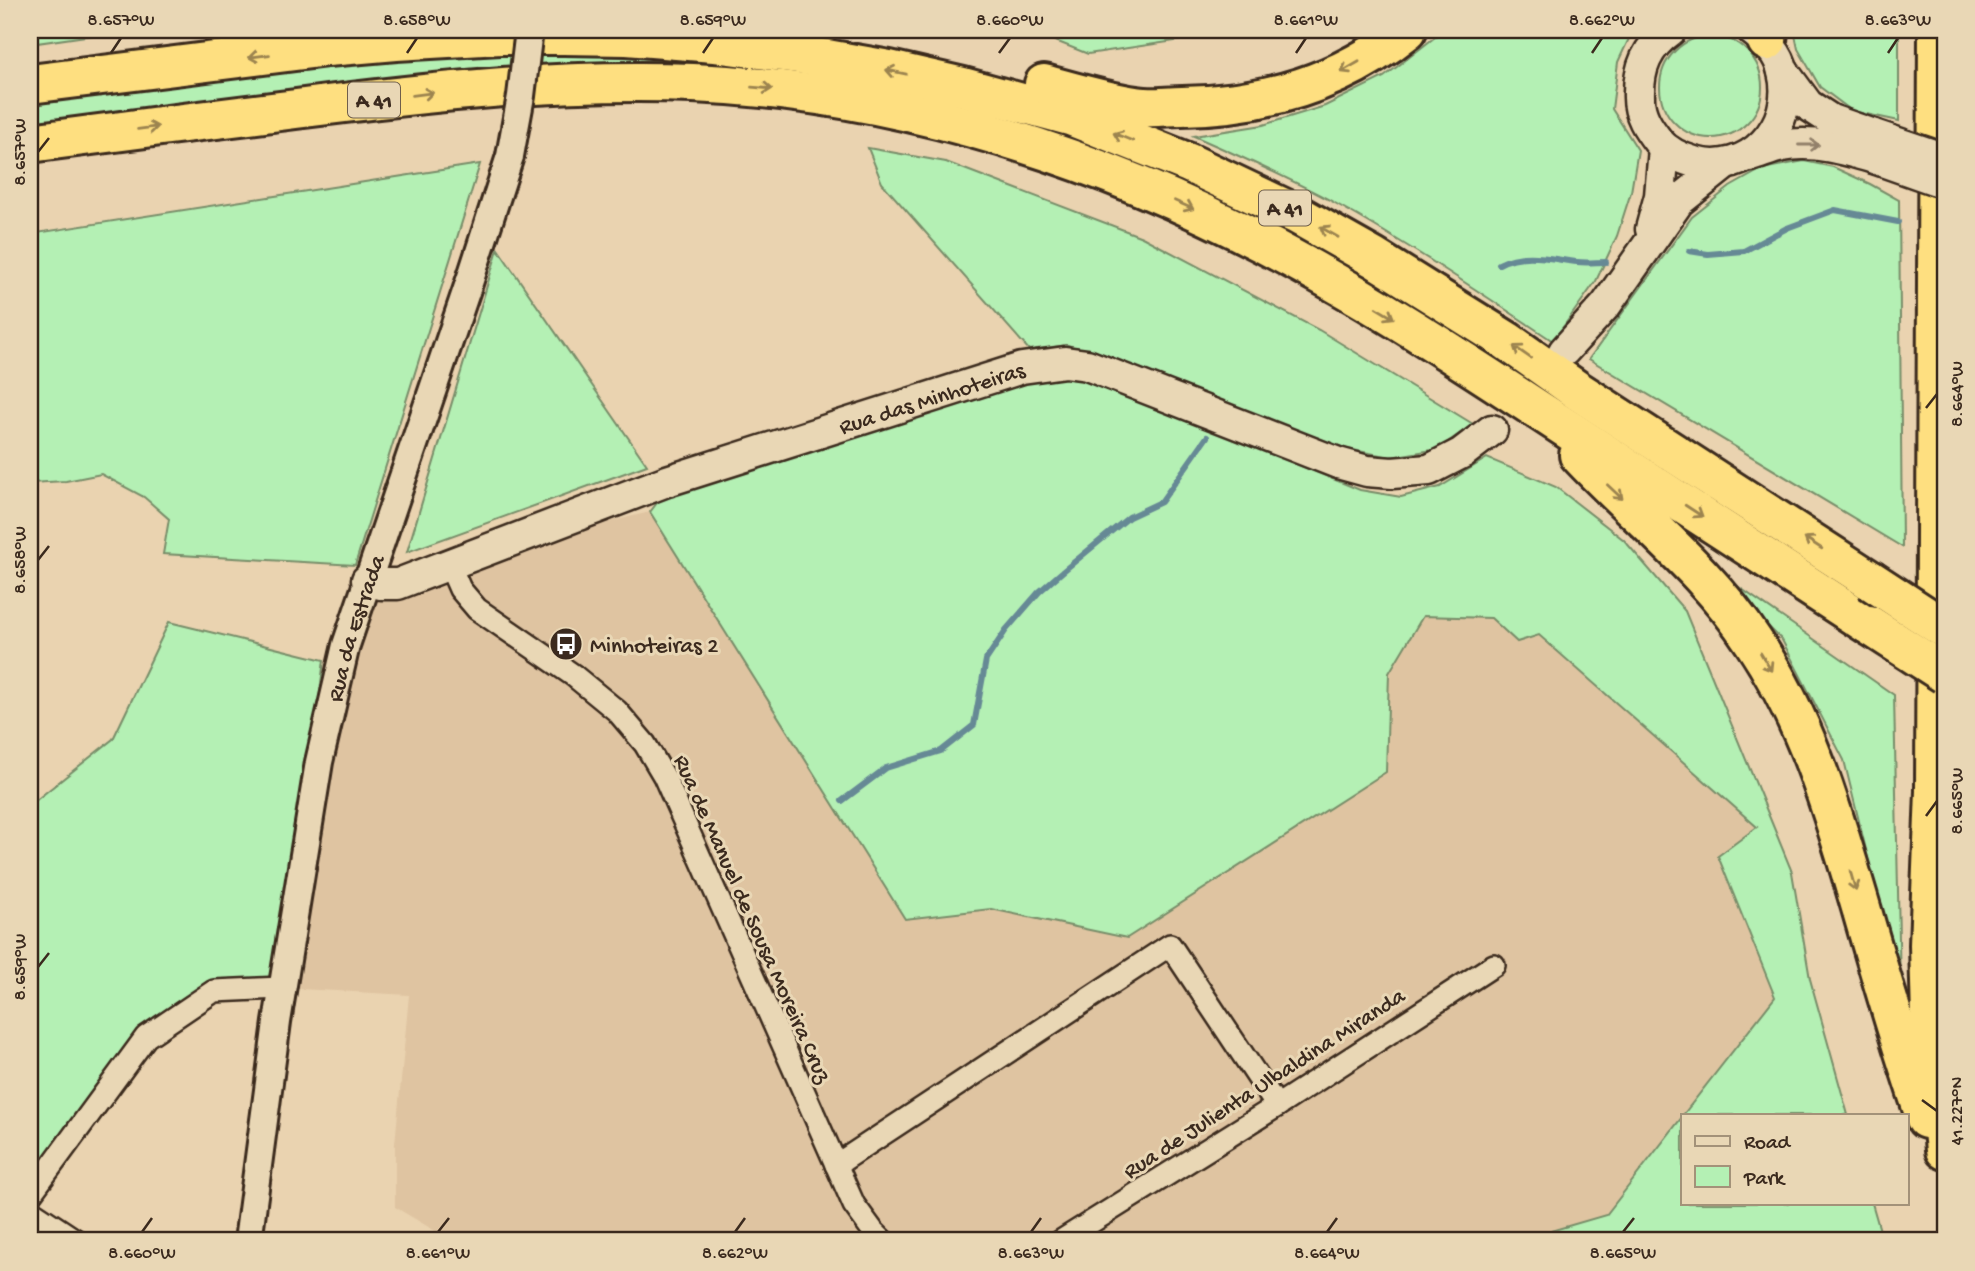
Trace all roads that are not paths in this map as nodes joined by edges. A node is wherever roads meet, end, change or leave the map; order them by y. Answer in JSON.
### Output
{"nodes":[{"id":1,"x":529,"y":30,"type":"edge"},
{"id":2,"x":1407,"y":30,"type":"edge"},
{"id":3,"x":1671,"y":30,"type":"edge"},
{"id":4,"x":1938,"y":30,"type":"edge"},
{"id":5,"x":1768,"y":43,"type":"edge"},
{"id":6,"x":30,"y":84,"type":"edge"},
{"id":7,"x":963,"y":87,"type":"junction"},
{"id":8,"x":80,"y":136,"type":"junction"},
{"id":9,"x":30,"y":143,"type":"edge"},
{"id":10,"x":1874,"y":147,"type":"junction"},
{"id":11,"x":1664,"y":148,"type":"junction"},
{"id":12,"x":1945,"y":159,"type":"edge"},
{"id":13,"x":1734,"y":162,"type":"junction"},
{"id":14,"x":30,"y":164,"type":"edge"},
{"id":15,"x":1945,"y":183,"type":"edge"},
{"id":16,"x":1646,"y":246,"type":"junction"},
{"id":17,"x":1564,"y":351,"type":"dead end"},
{"id":18,"x":1534,"y":408,"type":"junction"},
{"id":19,"x":1492,"y":430,"type":"dead end"},
{"id":20,"x":449,"y":564,"type":"junction"},
{"id":21,"x":367,"y":580,"type":"junction"},
{"id":22,"x":1945,"y":629,"type":"edge"},
{"id":23,"x":1945,"y":674,"type":"edge"},
{"id":24,"x":1935,"y":791,"type":"junction"},
{"id":25,"x":1945,"y":923,"type":"edge"},
{"id":26,"x":1494,"y":965,"type":"dead end"},
{"id":27,"x":282,"y":988,"type":"junction"},
{"id":28,"x":1277,"y":1106,"type":"junction"},
{"id":29,"x":1945,"y":1150,"type":"edge"},
{"id":30,"x":836,"y":1165,"type":"junction"},
{"id":31,"x":1945,"y":1175,"type":"edge"},
{"id":32,"x":30,"y":1195,"type":"edge"},
{"id":33,"x":30,"y":1210,"type":"edge"},
{"id":34,"x":77,"y":1241,"type":"edge"},
{"id":35,"x":248,"y":1241,"type":"edge"},
{"id":36,"x":883,"y":1241,"type":"edge"},
{"id":37,"x":1060,"y":1241,"type":"edge"}],
"edges":[{"from":1,"to":21,"type":"street","name":"Rua da Estrada","bridge":true},
{"from":2,"to":7,"type":"highway","one_way":true},
{"from":3,"to":11,"type":"main road"},
{"from":4,"to":24,"type":"highway"},
{"from":5,"to":10,"type":"main road"},
{"from":5,"to":13,"type":"main road"},
{"from":7,"to":6,"type":"highway","number":"A 41","one_way":true},
{"from":22,"to":7,"type":"highway","number":"A 41","one_way":true,"bridge":true},
{"from":8,"to":9,"type":"highway","number":"A 41"},
{"from":8,"to":14,"type":"highway"},
{"from":8,"to":18,"type":"highway","number":"A 41","one_way":true},
{"from":10,"to":12,"type":"main road","bridge":true},
{"from":13,"to":10,"type":"main road","one_way":true},
{"from":10,"to":15,"type":"main road","bridge":true},
{"from":11,"to":13,"type":"main road"},
{"from":11,"to":16,"type":"main road"},
{"from":13,"to":16,"type":"main road"},
{"from":16,"to":17,"type":"main road"},
{"from":18,"to":23,"type":"highway","number":"A 41","one_way":true,"bridge":true},
{"from":18,"to":31,"type":"highway","one_way":true},
{"from":19,"to":20,"type":"main road","name":"Rua das Minhoteiras"},
{"from":20,"to":21,"type":"main road","name":"Rua das Minhoteiras"},
{"from":20,"to":30,"type":"street","name":"Rua de Manuel de Sousa Moreira Cruz"},
{"from":21,"to":27,"type":"street","name":"Rua da Estrada"},
{"from":24,"to":25,"type":"highway"},
{"from":24,"to":29,"type":"highway"},
{"from":26,"to":28,"type":"street","name":"Rua de Julienta Ulbaldina Miranda"},
{"from":27,"to":32,"type":"street"},
{"from":27,"to":35,"type":"street","name":"Rua da Estrada"},
{"from":28,"to":30,"type":"street"},
{"from":28,"to":37,"type":"street","name":"Rua de Julienta Ulbaldina Miranda"},
{"from":30,"to":36,"type":"street","name":"Rua de Manuel de Sousa Moreira Cruz"},
{"from":33,"to":34,"type":"street"}]}
